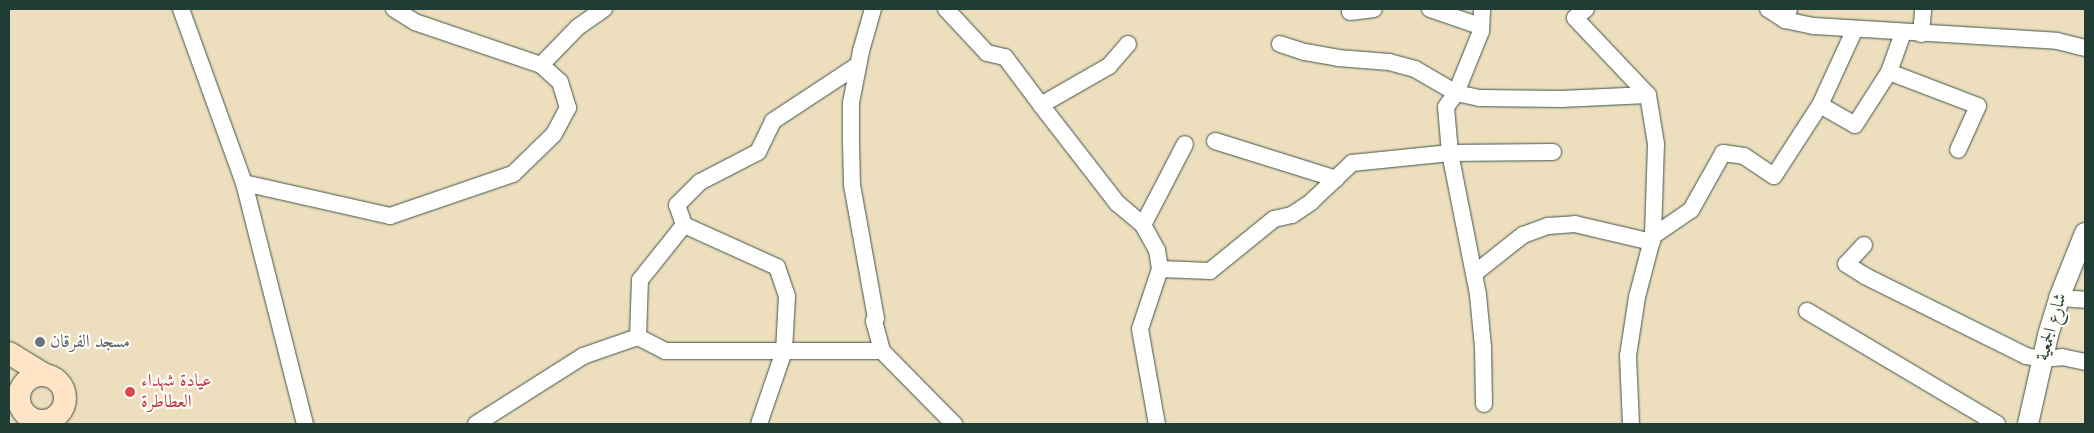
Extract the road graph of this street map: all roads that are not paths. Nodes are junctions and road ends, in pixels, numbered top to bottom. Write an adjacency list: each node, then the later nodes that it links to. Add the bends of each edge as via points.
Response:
1 (181, 9): 34 (street)
2 (394, 9): 21 (street, via 415,22)
3 (604, 9): 21 (street, via 578,27)
4 (873, 9): 22 (street)
5 (946, 9): 26 (street, via 987,53 1005,57)
6 (1374, 9): 12 (street)
7 (1430, 9): 14 (street)
8 (1482, 9): 14 (street)
9 (1586, 9): 25 (street, via 1575,18)
10 (1768, 9): 13 (street)
11 (1923, 9): 17 (street)
12 (1350, 12)
13 (1787, 14): 15 (street, via 1814,26)
14 (1480, 26): 24 (street, via 1482,30)
15 (1855, 30): 16 (street); 27 (street)
16 (1903, 33): 17 (street); 23 (street)
17 (1921, 34): 20 (street, via 2057,41)
18 (1128, 44): 26 (street, via 1109,66)
19 (1280, 44): 24 (street, via 1305,52 1389,62 1415,69)
20 (2085, 48)
21 (541, 65): 34 (street, via 560,82 568,108 554,134 513,174 390,216)
22 (858, 65): 35 (street, via 774,121 758,152 700,182 677,205); 47 (street, via 851,103 852,185 874,321)
23 (1889, 72): 27 (street, via 1855,125); 30 (street, via 1978,106)
24 (1456, 93): 25 (street, via 1479,98 1561,99); 32 (street, via 1446,107)
25 (1648, 95): 38 (street, via 1656,144)
26 (1041, 105): 36 (street, via 1117,204)
27 (1820, 105): 38 (street, via 1774,176 1744,156 1723,153 1691,210)
28 (1215, 141): 33 (street)
29 (1185, 144): 36 (street)
30 (1958, 150)
31 (1553, 152): 32 (street)
32 (1450, 153): 33 (street, via 1352,163); 41 (street)
33 (1336, 179): 40 (street, via 1292,215 1274,219 1210,271)
34 (244, 182): 55 (street)
35 (684, 226): 45 (street, via 640,280); 46 (street, via 777,267 787,296)
36 (1143, 226): 40 (street, via 1157,250)
37 (2085, 233): 42 (street, شارع الجمعية)
38 (1653, 239): 41 (street, via 1574,224 1548,226 1523,235); 60 (street, via 1638,297 1628,356)
39 (1864, 245): 49 (street, via 1846,264 2026,356)
40 (1160, 269): 59 (street, via 1140,329)
41 (1475, 273): 53 (street, via 1483,347)
42 (2059, 298): 43 (street); 49 (street, شارع الجمعية)
43 (2085, 300)
44 (1807, 311): 61 (street)
45 (638, 337): 46 (street, via 665,351); 56 (street, via 583,356)
46 (784, 351): 47 (street); 57 (street)
47 (882, 351): 58 (street)
48 (9, 353): 51 (main road)
49 (2041, 359): 50 (street, via 2062,357); 62 (street, شارع الجمعية)
50 (2085, 362)
51 (45, 375): 52 (main road, via 30,378); 54 (main road, via 59,382 65,397 61,412)
52 (12, 397): 54 (main road, via 33,420)
53 (1484, 404)
54 (44, 423)
55 (305, 424)
56 (476, 424)
57 (759, 424)
58 (954, 424)
59 (1157, 424)
60 (1631, 424)
61 (1997, 424)
62 (2028, 424)

